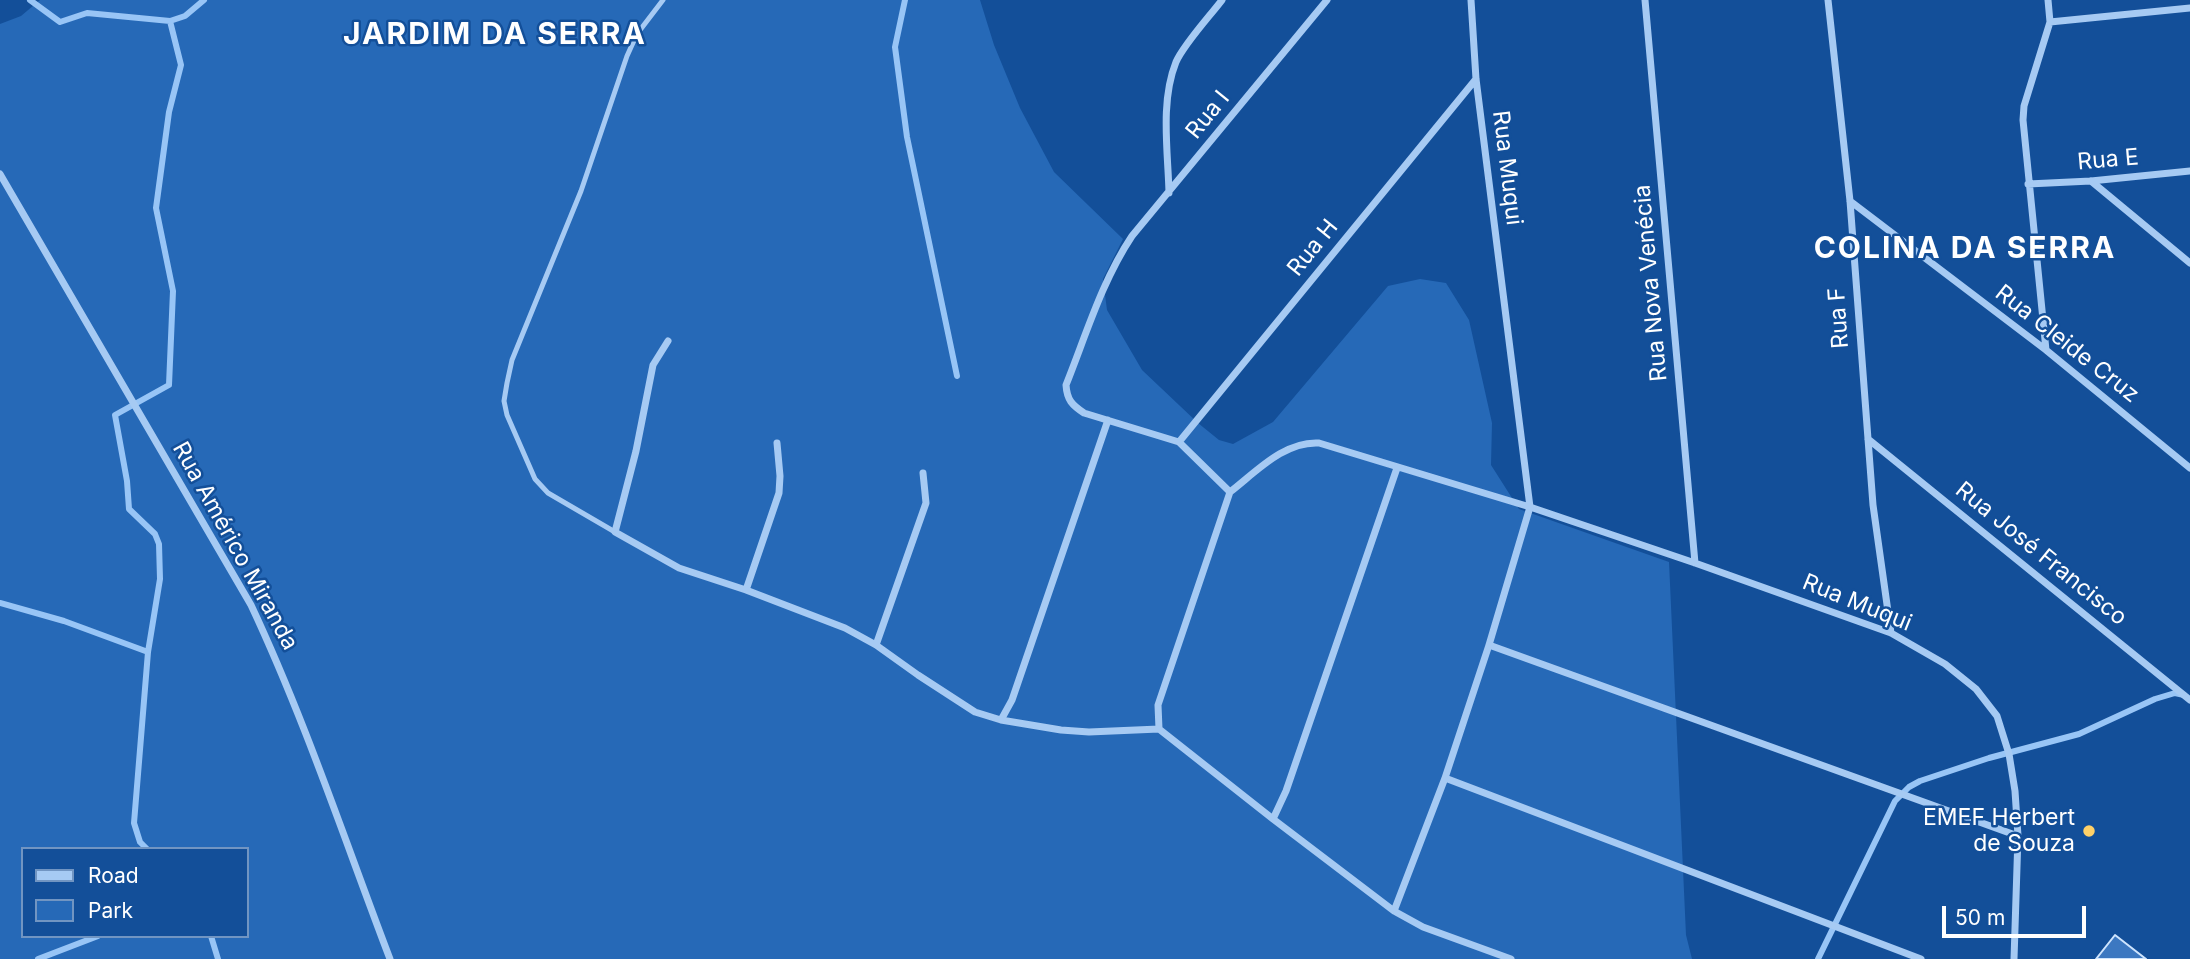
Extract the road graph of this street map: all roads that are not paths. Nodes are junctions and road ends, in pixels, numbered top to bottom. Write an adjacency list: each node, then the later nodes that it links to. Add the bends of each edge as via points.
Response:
1 (663, 0): 29 (lane, via 637,34 627,57 581,191 512,360 504,401 541,486)
2 (1222, 0): 15 (street, via 1177,59 1172,75 1167,108)
3 (1327, 0): 15 (street, Rua I)
4 (1471, 0): 10 (street, Rua Muqui)
5 (1646, 0): 30 (street, Rua Nova Venécia)
6 (1828, 0): 16 (street, Rua F)
7 (2048, 0): 9 (street)
8 (2190, 8): 9 (street)
9 (2050, 22): 14 (street, via 2024,106)
10 (1476, 79): 22 (street, Rua H); 28 (street, Rua Muqui)
11 (2190, 171): 13 (street, Rua E)
12 (0, 174): 42 (street, Rua Américo Miranda, via 251,605 295,706)
13 (2091, 181): 14 (street, Rua E); 17 (street)
14 (2028, 184): 19 (street)
15 (1169, 193): 20 (street, Rua I, via 1119,255 1066,385 1071,404)
16 (1850, 201): 19 (street, Rua Cleide Cruz); 21 (street, Rua F)
17 (2190, 263)
18 (668, 341): 29 (street, via 653,365)
19 (2046, 350): 25 (street, Rua Cleide Cruz)
20 (1108, 420): 22 (street); 36 (street, via 1012,700)
21 (1868, 439): 32 (street, Rua F); 35 (street, Rua José Francisco)
22 (1179, 442): 27 (street)
23 (777, 443): 31 (street, via 779,493)
24 (1397, 468): 27 (street, Rua Muqui, via 1320,443 1305,443 1276,456); 28 (street, Rua Muqui); 39 (street)
25 (2190, 468)
26 (923, 474): 33 (street, via 926,503)
27 (1230, 492): 37 (street, via 1158,705)
28 (1530, 508): 30 (street, Rua Muqui); 34 (street)
29 (615, 532): 31 (street, via 679,568)
30 (1695, 563): 32 (street, Rua Muqui)
31 (746, 590): 33 (street, via 845,628)
32 (1891, 634): 40 (street, Rua Muqui, via 1945,664 1976,689 1997,716 2009,754)
33 (876, 645): 36 (street, via 975,712)
34 (1489, 645): 38 (street); 40 (street)
35 (2190, 700)
36 (1001, 720): 37 (street, via 1089,732)
37 (1159, 729): 39 (street)
38 (1445, 778): 41 (street); 44 (street)
39 (1273, 818): 41 (street)
40 (2018, 835): 45 (street, Rua Muqui)
41 (1394, 911): 43 (street, via 1423,927)
42 (390, 959)
43 (1511, 959)
44 (1922, 959)
45 (2014, 959)

